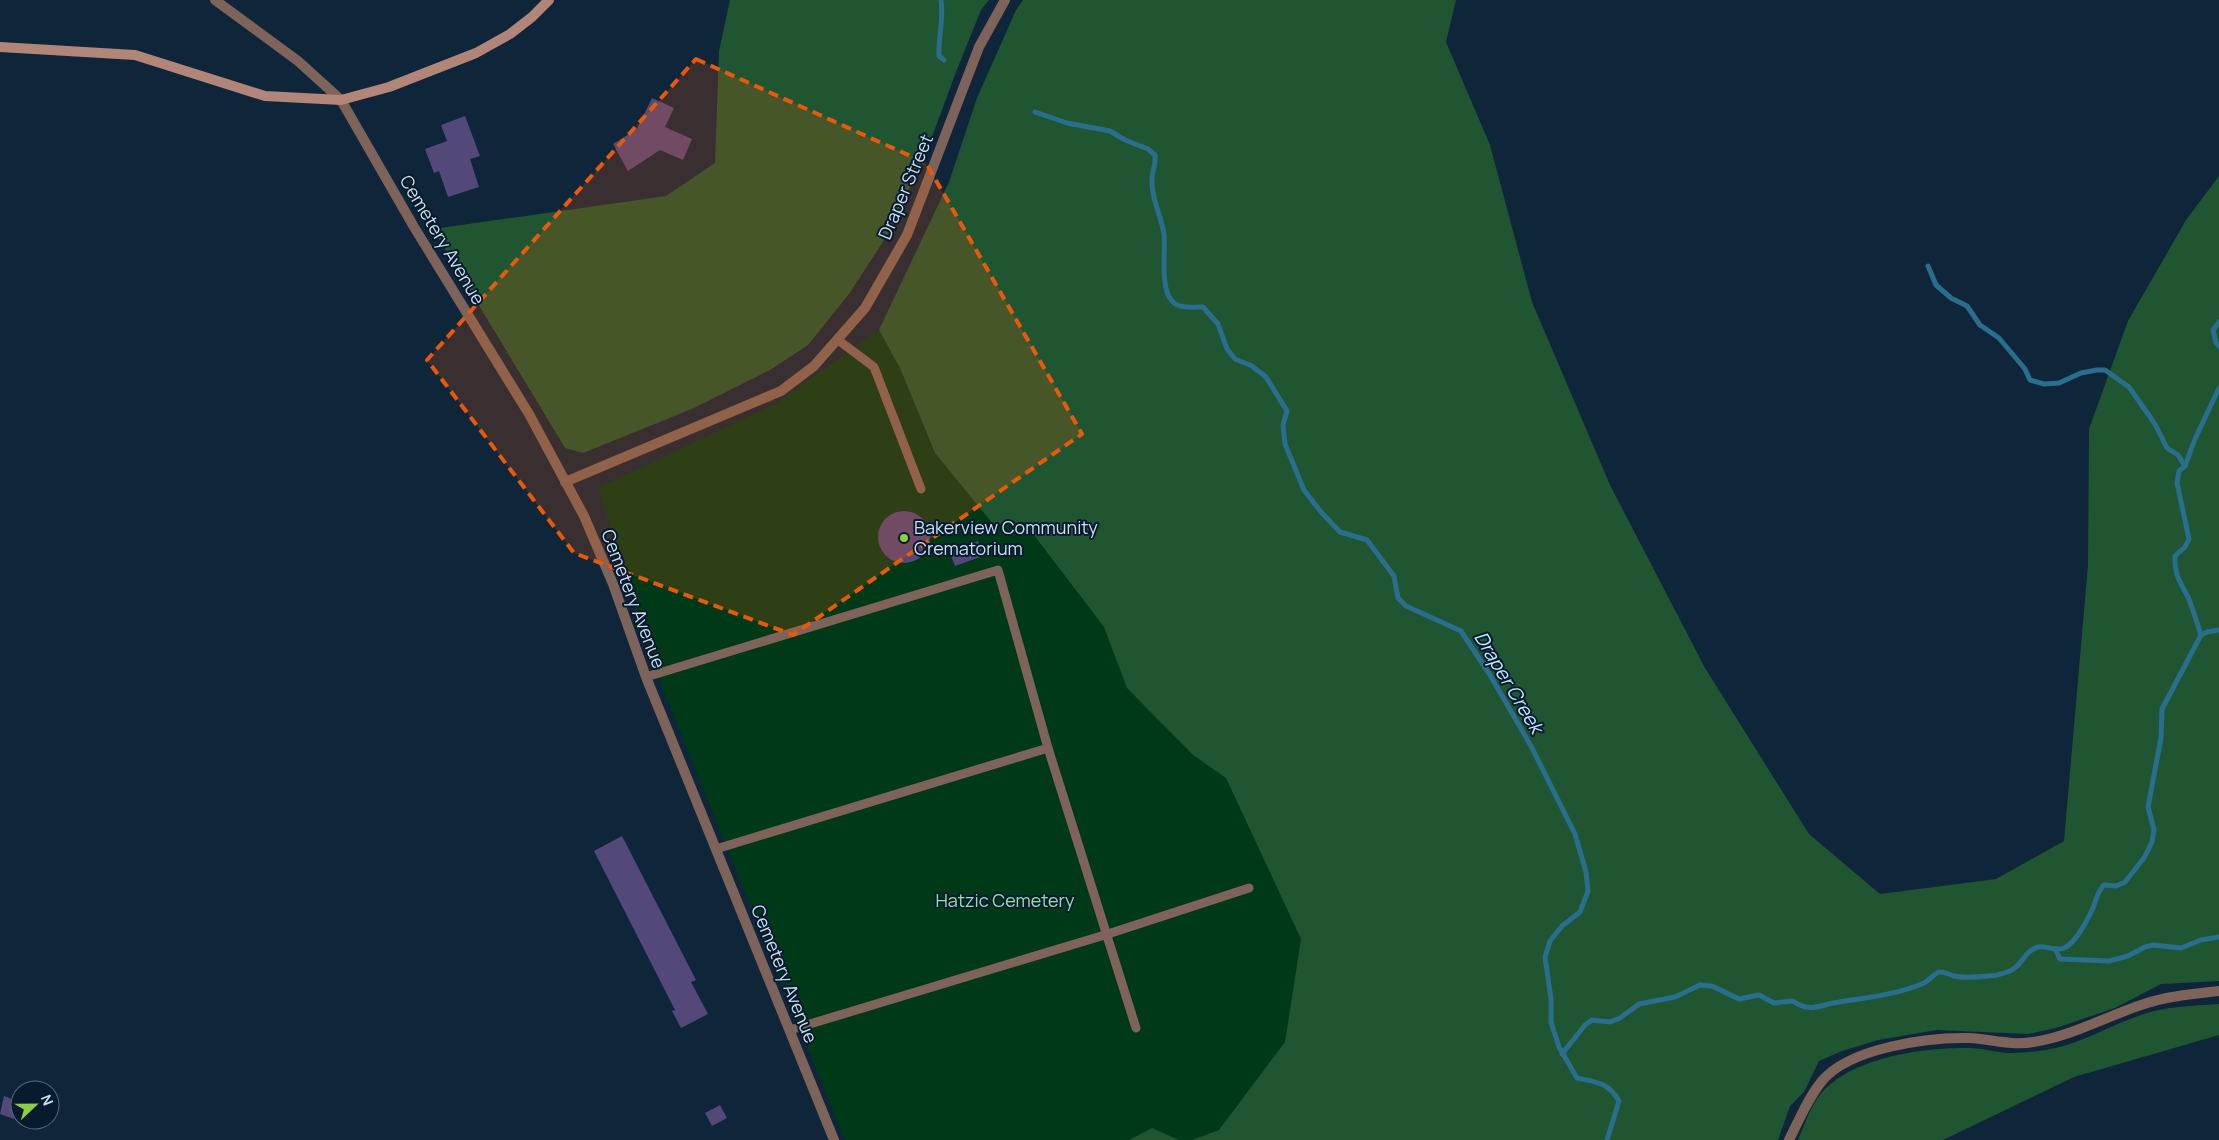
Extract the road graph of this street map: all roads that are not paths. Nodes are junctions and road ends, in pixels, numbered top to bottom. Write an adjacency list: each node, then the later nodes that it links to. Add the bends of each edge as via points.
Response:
1 (215, 0): 5 (street, Cemetery Avenue, via 298,61)
2 (549, 0): 5 (main road, via 510,34 476,53 389,87)
3 (1005, 0): 6 (street, Draper Street, via 979,47 907,235 864,308)
4 (0, 47): 5 (main road, via 135,55 265,96)
5 (341, 100): 7 (street, Cemetery Avenue, via 414,227 529,414)
6 (838, 340): 7 (street, Draper Street, via 814,366 781,391); 8 (lane, via 874,367)
7 (565, 482): 9 (street, Cemetery Avenue, via 584,516 613,584)
8 (921, 489)
9 (646, 677): 10 (lane, via 998,570); 11 (street, Cemetery Avenue)
10 (1048, 748): 11 (lane); 13 (lane)
11 (716, 849): 16 (street, Cemetery Avenue)
12 (1249, 888): 13 (lane)
13 (1108, 934): 15 (lane); 16 (lane)
14 (2219, 991): 18 (street, via 2164,998 2087,1027 2032,1043 1952,1039 1912,1043 1847,1061 1823,1079)
15 (1136, 1028)
16 (790, 1030): 17 (street, Cemetery Avenue)
17 (834, 1140)
18 (1788, 1140)

